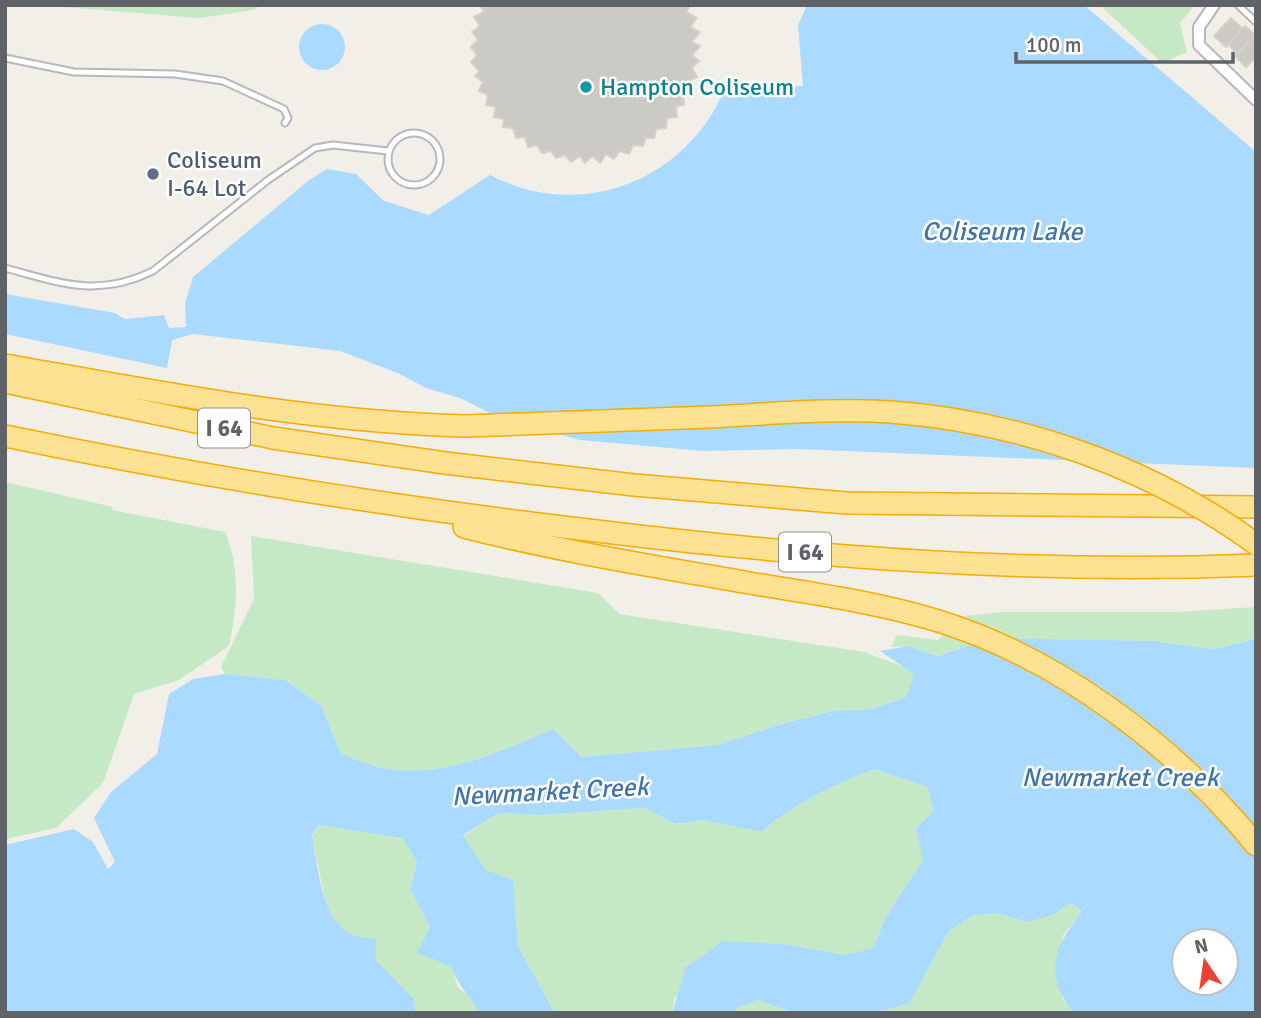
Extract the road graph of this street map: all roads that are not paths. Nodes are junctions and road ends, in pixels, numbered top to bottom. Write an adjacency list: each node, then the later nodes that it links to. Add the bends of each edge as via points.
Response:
1 (1214, 5): 5 (street, via 1199,27 1199,45)
2 (1238, 5): 3 (lane)
3 (1256, 22)
4 (5, 58): 6 (lane, via 74,72 175,74 223,81 284,109)
5 (1256, 100)
6 (285, 123)
7 (388, 151): 7 (lane, via 397,138 420,133 434,141 439,164 432,178 407,184 393,176); 8 (lane, via 334,145 315,148 153,271 131,282 87,288)
8 (5, 268)
9 (5, 365): 14 (highway, bridge, via 269,410 362,421 466,426 830,411 945,418 1041,439 1123,468)
10 (5, 382): 13 (highway, I 64, via 273,438 660,488 929,506)
11 (5, 436): 12 (highway, I 64)
12 (357, 500): 15 (highway, I 64, via 675,541 840,555 1113,568); 16 (highway, via 552,549 840,598 938,621 1004,649 1089,695 1166,752)
13 (1256, 508)
14 (1256, 544)
15 (1256, 565)
16 (1256, 845)

